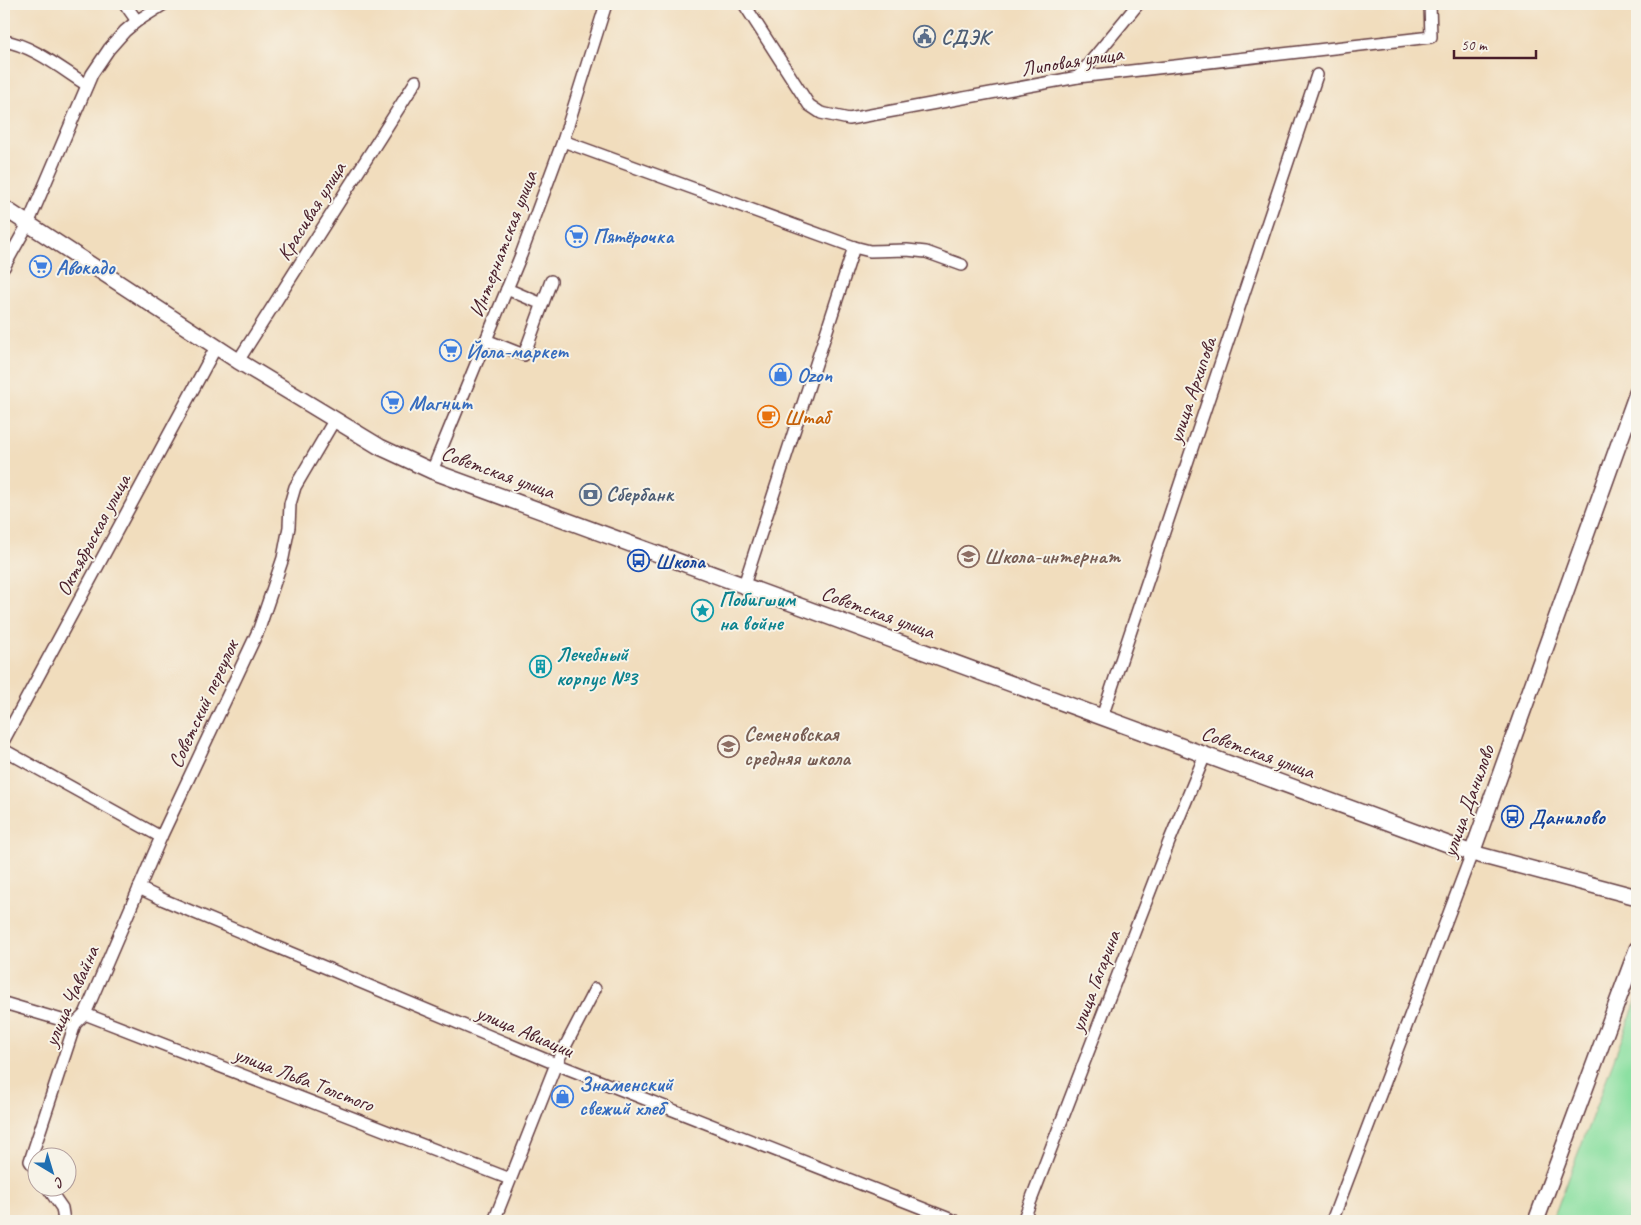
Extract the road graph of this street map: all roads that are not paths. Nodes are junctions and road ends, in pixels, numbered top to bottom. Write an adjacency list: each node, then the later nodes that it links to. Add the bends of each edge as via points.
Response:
1 (125, 4): 7 (street)
2 (164, 4): 7 (street)
3 (606, 4): 13 (street, Интернатская улица)
4 (744, 4): 10 (street, Липовая улица, via 809,105 821,113 849,119)
5 (1138, 4): 10 (street)
6 (1430, 4): 10 (street, Липовая улица, via 1431,37)
7 (137, 21): 12 (street, via 109,49)
8 (4, 41): 12 (street, via 15,43 50,61)
9 (1317, 75): 29 (street, улица Архипова)
10 (1078, 78)
11 (416, 80): 24 (street, Красивая улица)
12 (87, 85): 15 (street)
13 (563, 141): 16 (street); 20 (street, Интернатская улица)
14 (4, 208): 15 (main road, Советская улица)
15 (28, 224): 18 (street); 23 (main road, Советская улица)
16 (854, 247): 17 (street, via 870,251 926,252); 28 (street)
17 (962, 266)
18 (4, 267)
19 (551, 281): 21 (street)
20 (507, 289): 21 (street); 22 (street, Интернатская улица)
21 (542, 304): 22 (street, via 524,355)
22 (486, 340): 27 (street, Интернатская улица)
23 (216, 347): 24 (main road, Советская улица); 30 (street, Октябрьская улица)
24 (238, 361): 26 (main road, Советская улица)
25 (1637, 393): 34 (main road, улица Данилово)
26 (335, 419): 27 (main road, Советская улица, via 380,447); 33 (street, Советский переулок, via 295,486 283,558 259,629)
27 (432, 471): 28 (main road, Советская улица)
28 (744, 586): 29 (main road, Советская улица)
29 (1102, 717): 32 (main road, Советская улица)
30 (4, 740)
31 (4, 750): 33 (street)
32 (1205, 755): 34 (main road, Советская улица); 49 (street, улица Гагарина)
33 (160, 837): 35 (street, улица Чавайна)
34 (1472, 853): 36 (main road, Советская улица); 50 (street, улица Данилово)
35 (139, 888): 40 (street, улица Чавайна); 42 (street, улица Авиации)
36 (1637, 897)
37 (1637, 949): 51 (main road)
38 (595, 989): 42 (street)
39 (4, 1003): 41 (street)
40 (85, 1014): 41 (street, улица Чавайна); 44 (street, улица Льва Толстого)
41 (74, 1024): 43 (street, улица Чавайна)
42 (556, 1064): 44 (street); 48 (street, улица Авиации)
43 (34, 1148)
44 (510, 1179): 47 (street)
45 (55, 1198): 46 (street, via 62,1208)
46 (64, 1221)
47 (494, 1221)
48 (955, 1221)
49 (1023, 1221)
50 (1332, 1221)
51 (1536, 1221)

